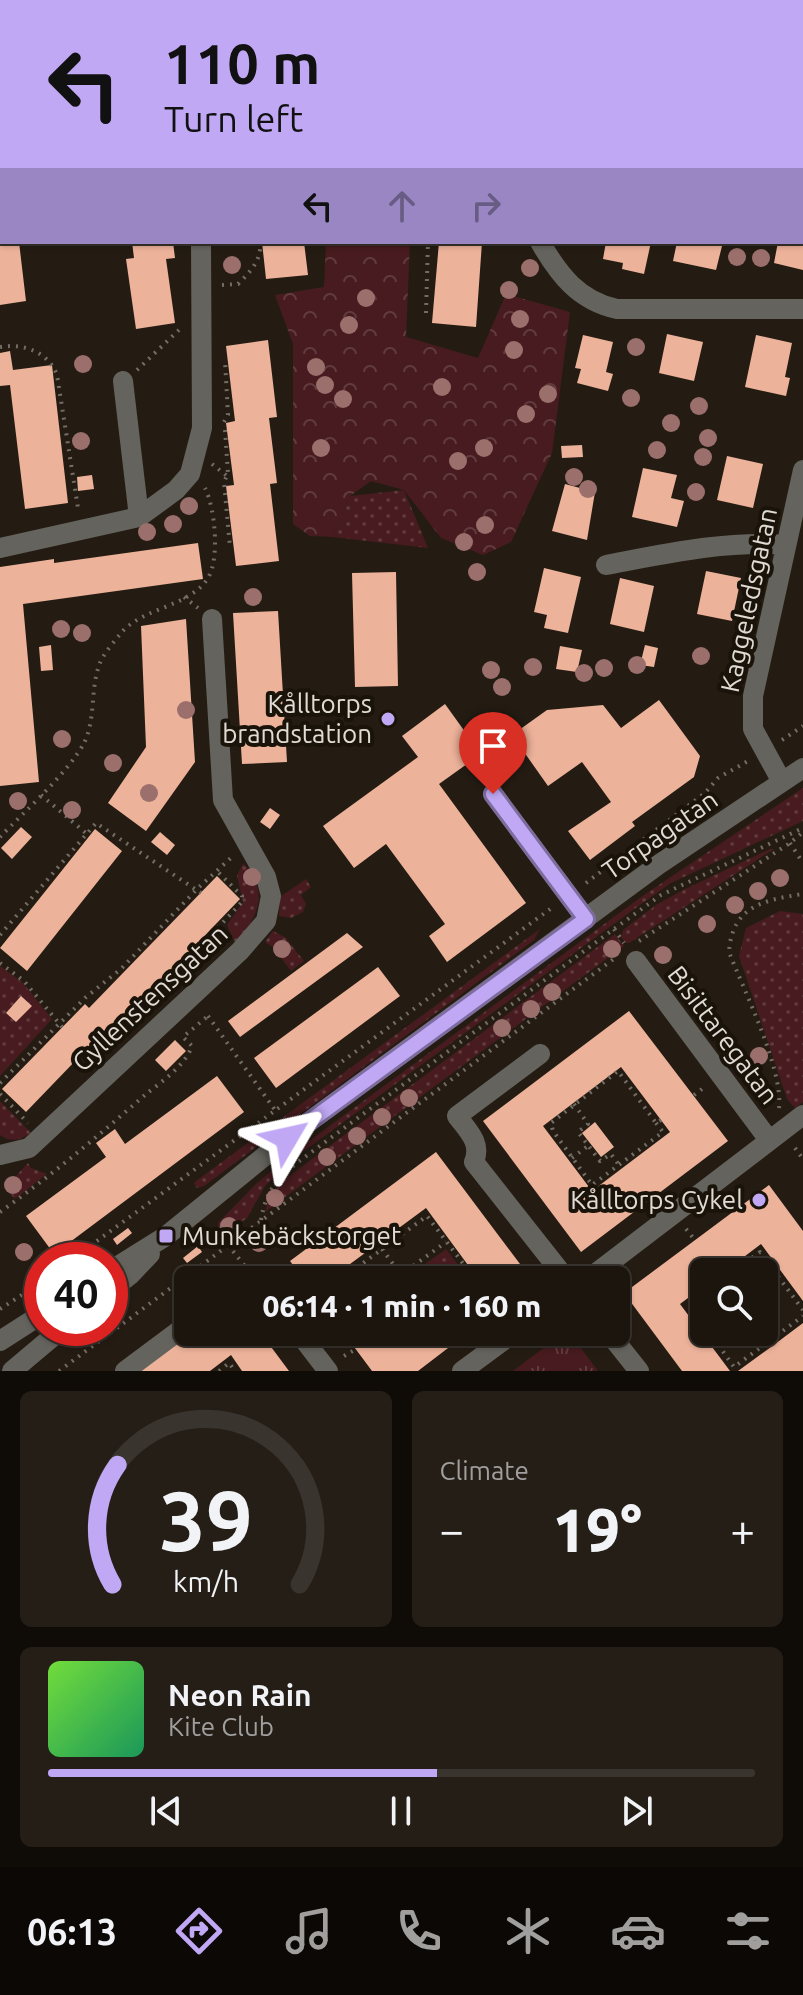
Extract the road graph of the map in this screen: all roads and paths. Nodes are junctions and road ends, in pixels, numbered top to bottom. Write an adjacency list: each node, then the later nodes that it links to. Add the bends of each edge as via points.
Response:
1 (201, 244): 12 (street, via 202,428)
2 (260, 244): 5 (path, via 249,273 238,284)
3 (428, 244): 7 (path)
4 (541, 244): 6 (street, via 554,266 596,304 617,309)
5 (221, 285)
6 (803, 309)
7 (426, 313)
8 (187, 323): 10 (path)
9 (0, 347): 13 (path, via 41,353 54,367)
10 (123, 381): 14 (street)
11 (803, 470): 15 (street, Kaggeledsgatan)
12 (190, 474): 14 (street); 24 (path, via 210,498 214,561 209,577 191,594 123,630 101,660 84,743)
13 (79, 515)
14 (139, 517): 16 (street)
15 (786, 545): 17 (street, via 762,543); 20 (street, Kaggeledsgatan, via 753,696 753,729)
16 (0, 548)
17 (606, 565)
18 (212, 619): 29 (street, Gyllenstensgatan, via 223,800)
19 (803, 726): 20 (path)
20 (764, 752): 22 (street, Kaggeledsgatan); 34 (path, via 718,778 693,803)
21 (803, 768): 22 (street, Torpagatan)
22 (782, 782): 35 (street, Torpagatan)
23 (493, 794): 34 (street)
24 (41, 795): 26 (path); 27 (path)
25 (803, 830): 28 (path); 59 (path, via 661,895 298,1162 276,1180)
26 (87, 834): 32 (path, via 96,823); 36 (path)
27 (0, 837)
28 (790, 843): 30 (path); 37 (path)
29 (247, 844): 31 (path); 41 (street, Gyllenstensgatan, via 271,896 266,921)
30 (803, 863)
31 (217, 871): 32 (path); 44 (path, via 242,896 241,903)
32 (199, 891): 39 (path, via 133,960)
33 (803, 894): 52 (path, via 759,903 745,913 730,937 729,952 780,1089)
34 (569, 895): 35 (street); 49 (path)
35 (586, 919): 60 (street, Torpagatan, via 287,1138)
36 (0, 935)
37 (626, 955): 52 (street, Bisittaregatan); 59 (path)
38 (0, 963): 43 (path, via 24,981)
39 (97, 989): 40 (path); 43 (path)
40 (103, 994)
41 (191, 996): 42 (path); 54 (street, Gyllenstensgatan, via 29,1148)
42 (208, 1016): 49 (path); 58 (path, via 183,1037 191,1051 170,1073)
43 (61, 1025): 46 (path)
44 (127, 1026)
45 (540, 1054): 71 (street, via 457,1116 475,1141 474,1162)
46 (0, 1083)
47 (0, 1094): 51 (path)
48 (574, 1104): 53 (path, via 588,1124 578,1132); 55 (path, via 551,1123); 57 (path, via 618,1071 659,1122 663,1132)
49 (275, 1110): 61 (path)
50 (803, 1115): 52 (street)
51 (31, 1126)
52 (776, 1135): 56 (path); 72 (street)
53 (588, 1146): 55 (path); 57 (path, via 600,1161 611,1154)
54 (0, 1155)
55 (572, 1158): 57 (path, via 592,1185)
56 (803, 1159)
57 (619, 1165)
58 (0, 1212)
59 (261, 1220): 63 (path)
60 (166, 1236): 65 (street, Torpagatan); 74 (street, Torpagatan)
61 (95, 1242)
62 (446, 1242): 64 (path, via 427,1216); 69 (path); 70 (path)
63 (228, 1245): 66 (path); 89 (path)
64 (382, 1249): 67 (path); 68 (path)
65 (128, 1260)
66 (245, 1266)
67 (359, 1266)
68 (395, 1266)
69 (417, 1266)
70 (467, 1266)
71 (556, 1266)
72 (605, 1266)
73 (778, 1276): 77 (path)
74 (128, 1277)
75 (24, 1294): 76 (path)
76 (0, 1309)
77 (803, 1313): 80 (path)
78 (24, 1324): 81 (street)
79 (174, 1334): 90 (street)
80 (778, 1335)
81 (2, 1337): 88 (street)
82 (42, 1346): 88 (street)
83 (309, 1346): 93 (street)
84 (496, 1346): 94 (street)
85 (619, 1346): 95 (street)
86 (719, 1346): 87 (path, via 734,1367)
87 (766, 1346)
88 (19, 1365)
89 (59, 1371)
90 (125, 1371)
91 (219, 1371): 92 (path, via 229,1363)
92 (235, 1371)
93 (328, 1371)
94 (462, 1371)
95 (639, 1371)

